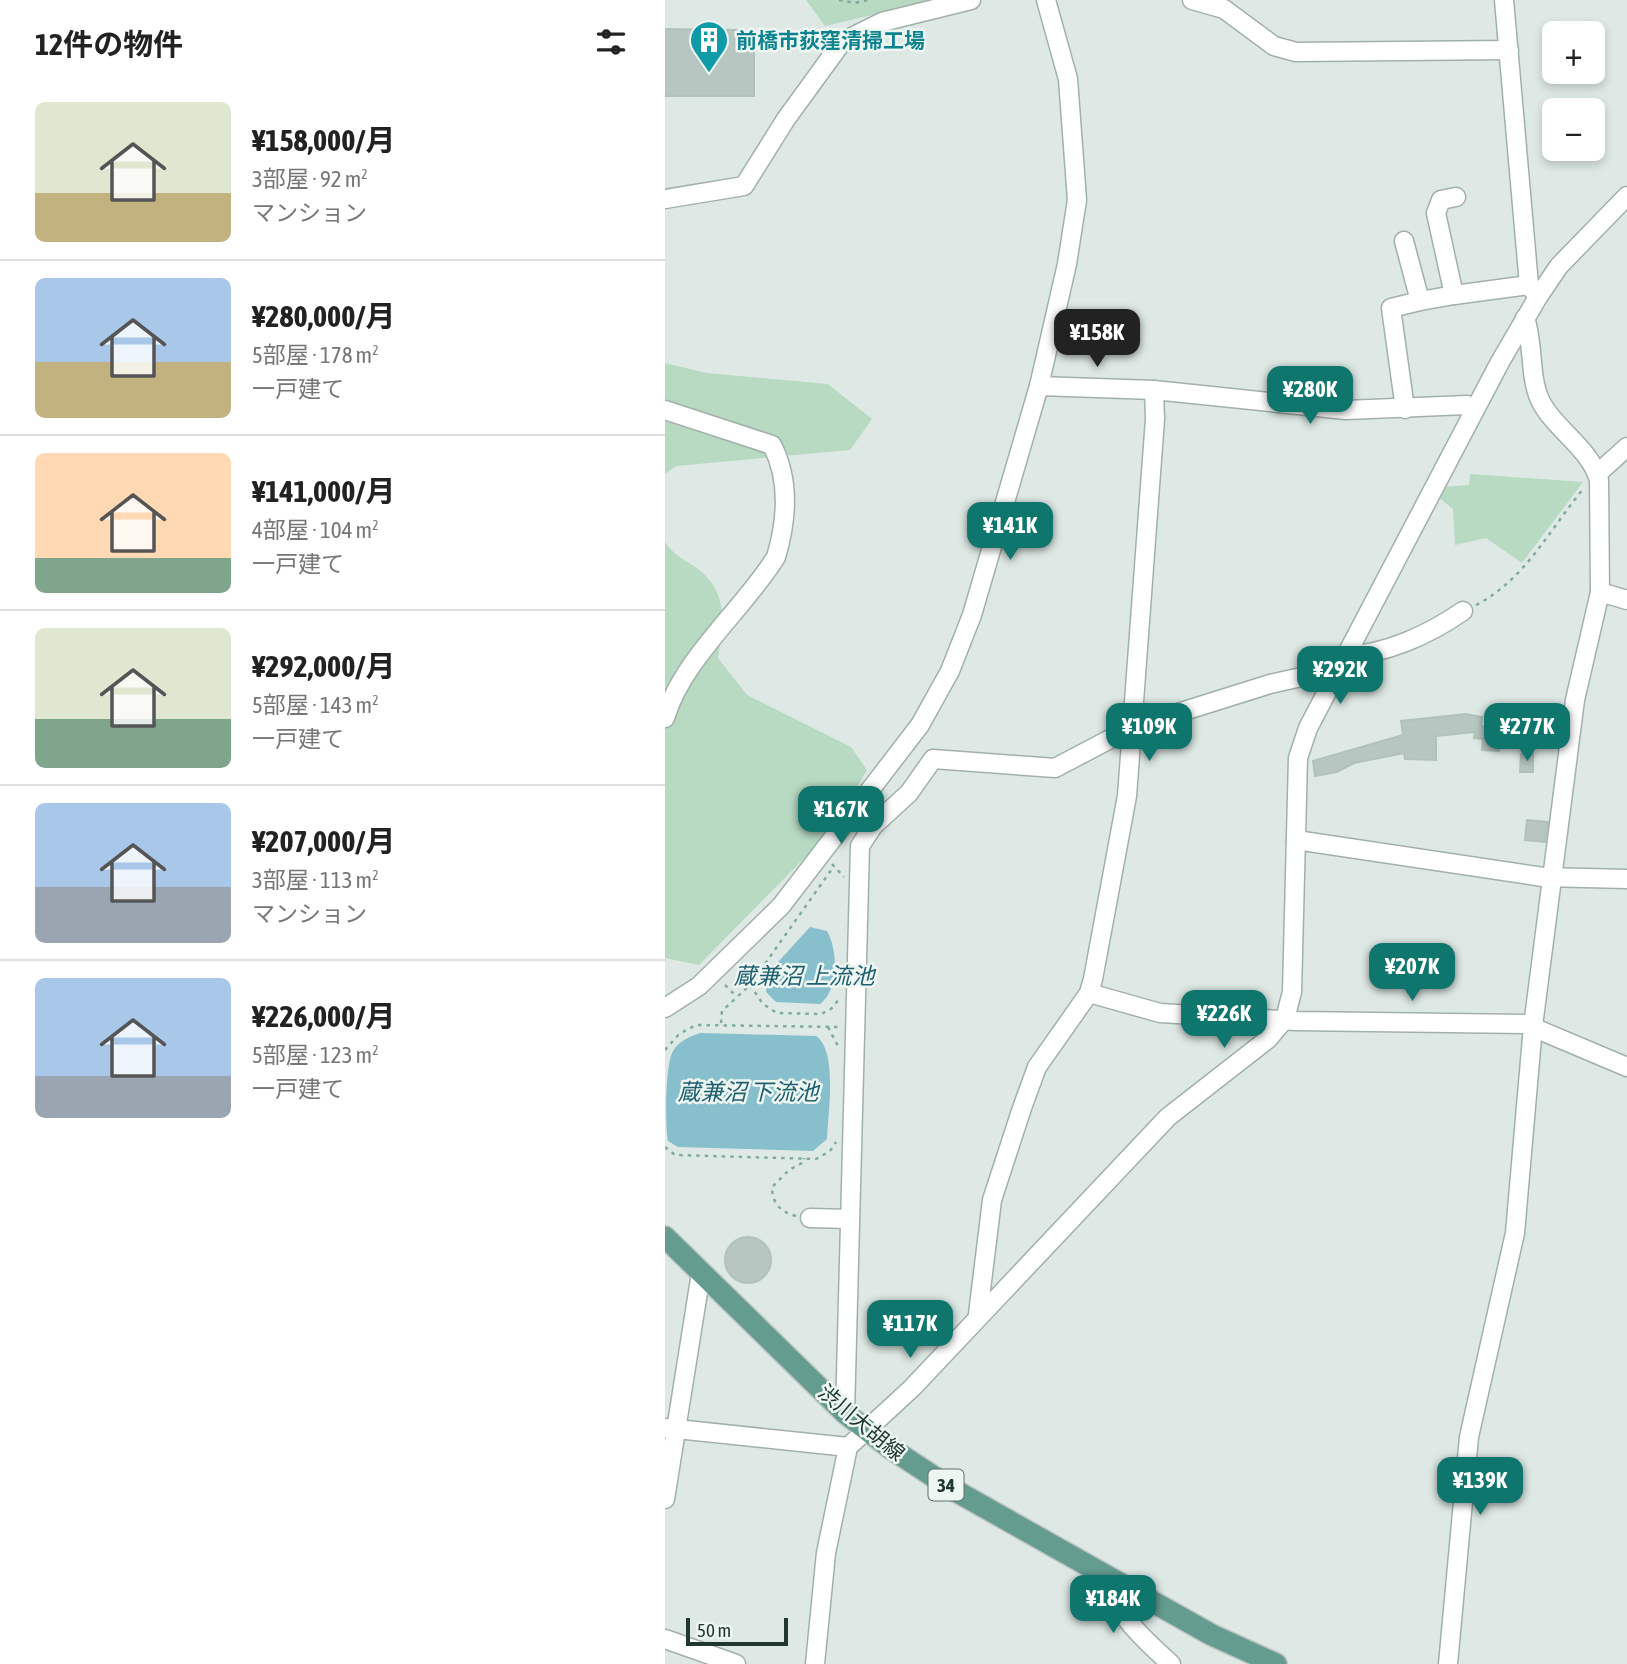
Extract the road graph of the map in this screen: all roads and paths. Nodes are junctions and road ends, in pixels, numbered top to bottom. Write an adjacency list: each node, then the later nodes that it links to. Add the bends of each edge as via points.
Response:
1 (839, 0): 2 (path)
2 (868, 0)
3 (971, 0): 11 (street, via 882,22 842,42 744,186)
4 (1047, 0): 17 (street, via 1068,79 1077,200)
5 (1192, 0): 7 (street)
6 (1504, 0): 8 (street)
7 (1227, 5): 8 (street, via 1273,46 1296,52)
8 (1509, 50): 13 (street)
9 (1627, 196): 13 (street)
10 (1456, 197): 14 (street, via 1441,200 1436,213)
11 (665, 200)
12 (1405, 241): 15 (street)
13 (1533, 291): 14 (street); 16 (street)
14 (1454, 295): 15 (street)
15 (1420, 301): 19 (street, via 1391,308)
16 (1525, 318): 20 (street); 23 (street, via 1538,395)
17 (1039, 386): 18 (street); 31 (street, via 990,562 950,671 920,725)
18 (1154, 390): 19 (street, via 1346,410); 30 (street)
19 (1405, 409): 20 (street, via 1467,405)
20 (1475, 409): 27 (street)
21 (665, 410): 29 (street, via 772,444 781,462 785,503 776,557 690,668)
22 (1627, 446): 23 (street)
23 (1597, 474): 24 (street); 26 (path, via 1521,571 1500,592)
24 (1600, 592): 25 (street); 36 (street, via 1575,700)
25 (1627, 600)
26 (1463, 611): 27 (street, via 1426,635 1358,656)
27 (1343, 656): 28 (street)
28 (1333, 676): 30 (street, via 1315,674 1270,684); 33 (street, via 1300,746)
29 (665, 718)
30 (1133, 727): 32 (street, via 1055,768 933,759 909,793); 42 (street, via 1127,796)
31 (854, 812): 32 (street); 44 (street, via 782,906 699,986)
32 (873, 826): 55 (street, via 860,846)
33 (1296, 840): 36 (street); 45 (street, via 1292,992)
34 (829, 862): 35 (path)
35 (834, 866): 38 (path, via 843,874); 40 (path)
36 (1553, 878): 37 (street); 47 (street)
37 (1627, 879)
38 (844, 889)
39 (725, 985): 43 (path)
40 (750, 985): 41 (path, via 763,1004 786,1014 826,1013); 43 (path)
41 (842, 990)
42 (1089, 993): 45 (street, via 1160,1013); 58 (street, via 1037,1067 1022,1108 992,1200)
43 (737, 997): 46 (path, via 722,1011)
44 (665, 1008)
45 (1285, 1020): 47 (street); 58 (street, via 1258,1049 1185,1102)
46 (721, 1024): 48 (path, via 687,1028); 49 (path, via 828,1027)
47 (1533, 1026): 50 (street); 71 (street, via 1515,1233 1468,1446)
48 (665, 1049)
49 (840, 1051)
50 (1627, 1067)
51 (837, 1138): 53 (path, via 824,1156)
52 (665, 1147): 53 (path, via 675,1155)
53 (804, 1158): 54 (path, via 775,1183 772,1195 782,1211)
54 (810, 1218): 55 (street)
55 (850, 1219): 59 (street)
56 (665, 1237): 57 (main road, 渋川大胡線 / 34)
57 (701, 1273): 59 (main road, 渋川大胡線 / 34); 60 (street)
58 (978, 1314): 61 (street)
59 (845, 1413): 61 (main road, 渋川大胡線 / 34)
60 (670, 1429): 62 (street); 63 (street)
61 (868, 1430): 62 (street); 64 (main road, 渋川大胡線 / 34, via 954,1490)
62 (848, 1447): 68 (street, via 827,1553)
63 (665, 1499)
64 (1103, 1574): 69 (street, via 1109,1594 1133,1630); 70 (main road, 渋川大胡線 / 34, via 1212,1635)
65 (665, 1639): 66 (street)
66 (702, 1658): 67 (street)
67 (736, 1664)
68 (815, 1664)
69 (1171, 1664)
70 (1276, 1664)
71 (1448, 1664)

